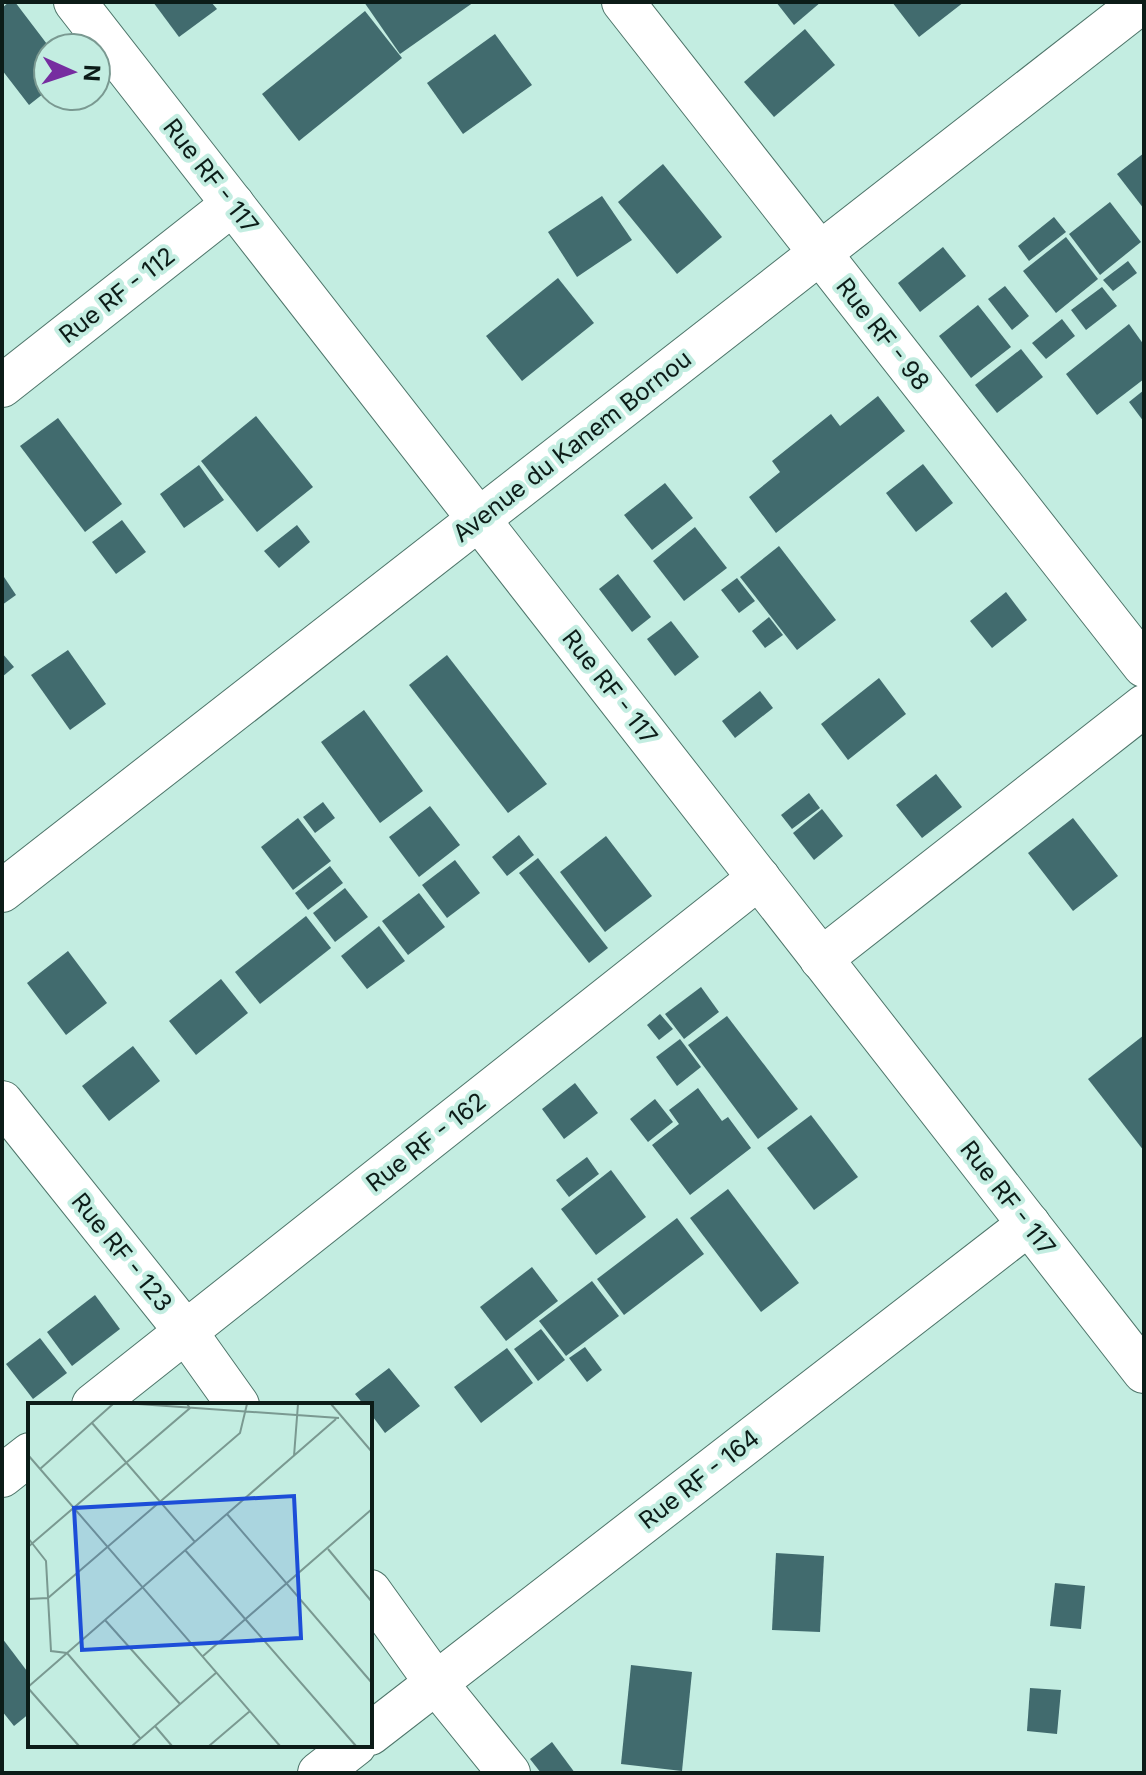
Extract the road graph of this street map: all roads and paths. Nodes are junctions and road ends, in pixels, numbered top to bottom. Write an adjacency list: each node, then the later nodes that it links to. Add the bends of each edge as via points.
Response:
1 (75, 2): 4 (street, Rue RF - 117)
2 (623, 2): 5 (street, Rue RF - 98)
3 (1142, 2): 5 (street, Avenue du Kanem Bornou)
4 (233, 204): 6 (street, Rue RF - 112); 7 (street, Rue RF - 117)
5 (819, 253): 7 (street, Avenue du Kanem Bornou); 8 (street, Rue RF - 98)
6 (2, 386)
7 (479, 519): 10 (street, Rue RF - 117); 11 (street, Avenue du Kanem Bornou)
8 (1144, 666)
9 (1144, 706): 12 (street)
10 (759, 878): 12 (street, Rue RF - 117); 15 (street, Rue RF - 162)
11 (2, 891)
12 (821, 959): 14 (street, Rue RF - 117)
13 (2, 1102): 15 (street, Rue RF - 123)
14 (1029, 1224): 16 (street, Rue RF - 117); 22 (street, Rue RF - 164)
15 (186, 1332): 17 (street, Rue RF - 162); 18 (street, Rue RF - 123)
16 (1144, 1372)
17 (96, 1403)
18 (237, 1403)
19 (28, 1456): 20 (street)
20 (2, 1476)
21 (372, 1594): 22 (street)
22 (436, 1683): 23 (street, Rue RF - 164); 26 (street)
23 (372, 1732)
24 (352, 1747): 25 (street)
25 (319, 1773)
26 (509, 1773)

